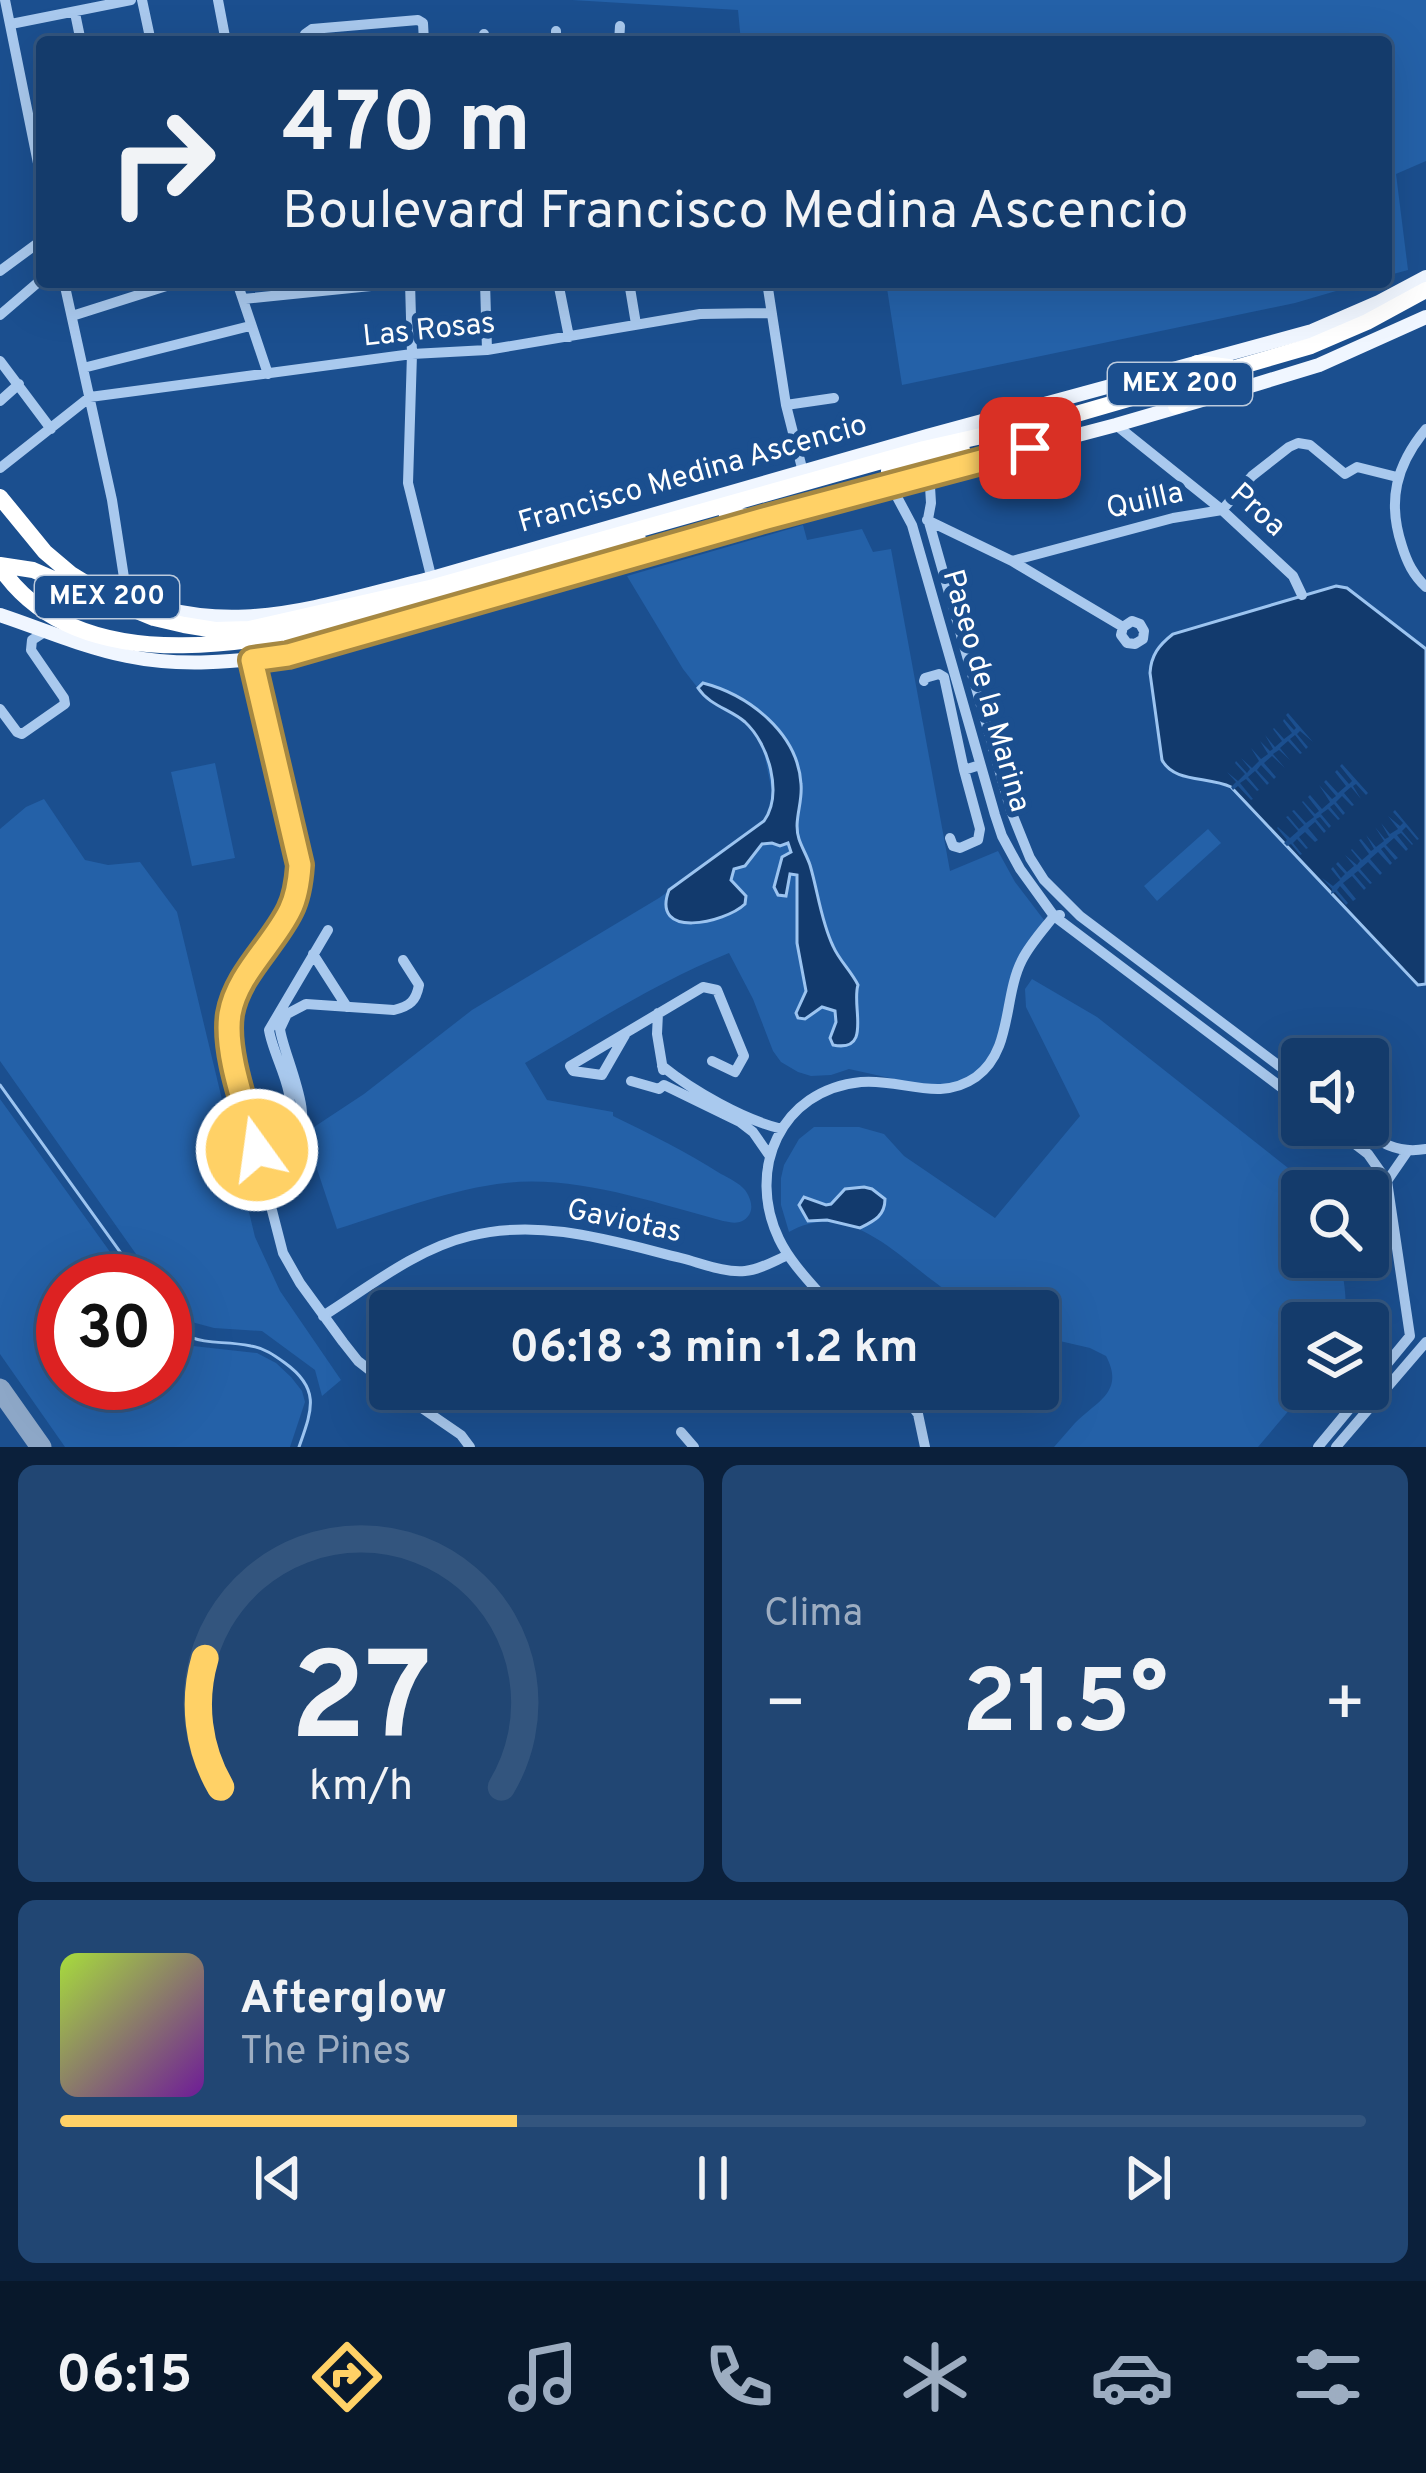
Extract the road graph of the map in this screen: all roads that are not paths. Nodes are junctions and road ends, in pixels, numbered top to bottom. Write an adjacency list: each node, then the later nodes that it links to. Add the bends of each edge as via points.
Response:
1 (5, 0): 6 (street)
2 (131, 0): 5 (street)
3 (142, 0): 10 (street)
4 (218, 0): 11 (street)
5 (75, 13): 6 (street); 9 (street)
6 (11, 24): 16 (street)
7 (365, 24): 12 (street); 13 (street); 14 (street, via 418,20)
8 (620, 26): 15 (street)
9 (80, 36)
10 (151, 36)
11 (225, 36)
12 (304, 36)
13 (365, 36)
14 (424, 36)
15 (619, 36)
16 (36, 129)
17 (36, 244): 18 (street)
18 (0, 271)
19 (1426, 277): 43 (main road, Francisco Medina Ascencio, via 1312,331)
20 (36, 284): 34 (street)
21 (65, 288): 35 (street)
22 (159, 288): 35 (street)
23 (239, 288): 31 (street)
24 (303, 288): 31 (street)
25 (410, 288): 41 (street)
26 (484, 288): 40 (street)
27 (559, 288): 39 (street)
28 (630, 288): 37 (street)
29 (768, 288): 33 (street)
30 (1426, 290): 45 (highway, Francisco Medina Ascencio / MEX 200, via 1311,346)
31 (243, 299): 38 (street)
32 (1426, 303): 48 (highway, Francisco Medina Ascencio / MEX 200, via 1323,351)
33 (772, 313): 37 (street, Las Rosas); 52 (street)
34 (0, 315)
35 (72, 316): 44 (street)
36 (1426, 317): 53 (main road, via 1319,365)
37 (636, 324): 39 (street, Las Rosas)
38 (250, 326): 44 (street); 46 (street)
39 (569, 337): 40 (street, Las Rosas)
40 (487, 350): 41 (street, Las Rosas)
41 (412, 354): 46 (street, Las Rosas); 78 (street, via 408,483)
42 (0, 361): 47 (street)
43 (1197, 363): 45 (highway); 54 (main road, Francisco Medina Ascencio)
44 (83, 368): 49 (street)
45 (1235, 368): 55 (highway, Francisco Medina Ascencio / MEX 200)
46 (268, 374): 49 (street, Las Rosas)
47 (19, 384): 51 (street); 57 (street)
48 (1201, 388): 53 (highway); 59 (highway, Francisco Medina Ascencio / MEX 200)
49 (90, 397): 57 (street); 80 (street)
50 (834, 398): 52 (street)
51 (0, 400)
52 (786, 405): 64 (street)
53 (1176, 406): 56 (main road)
54 (1032, 410): 55 (highway); 61 (main road, Francisco Medina Ascencio)
55 (1066, 417): 61 (highway, Francisco Medina Ascencio / MEX 200)
56 (1116, 425): 60 (main road); 68 (street, Proa)
57 (51, 429): 63 (street)
58 (1426, 429): 65 (street)
59 (995, 444): 60 (highway); 61 (highway, Francisco Medina Ascencio / MEX 200)
60 (1030, 448): 61 (main road)
61 (925, 455): 62 (highway, Francisco Medina Ascencio / MEX 200); 72 (street, Paseo de la Marina)
62 (886, 466): 64 (main road, Francisco Medina Ascencio); 70 (highway, Francisco Medina Ascencio / MEX 200); 71 (main road); 74 (street, Paseo de la Marina); 78 (highway, Francisco Medina Ascencio / MEX 200)
63 (0, 468)
64 (803, 472): 78 (main road, Francisco Medina Ascencio)
65 (1397, 477): 68 (street, Quilla, via 1358,467 1345,474 1298,442); 77 (street, via 1394,521)
66 (0, 487): 80 (main road, Francisco Medina Ascencio, via 56,552)
67 (0, 497): 80 (highway, Francisco Medina Ascencio / MEX 200, via 71,574)
68 (1222, 510): 75 (street, Quilla); 79 (street, Proa, via 1293,576)
69 (0, 512): 73 (highway)
70 (727, 516): 71 (highway); 78 (highway, Francisco Medina Ascencio / MEX 200)
71 (767, 518): 84 (main road, via 288,655)
72 (928, 519): 74 (street); 75 (street); 87 (street, Paseo de la Marina)
73 (0, 524)
74 (912, 525): 88 (street, Paseo de la Marina)
75 (1012, 561): 82 (street)
76 (0, 566): 80 (highway); 84 (highway, MEX 200, via 30,601 82,630 177,645)
77 (1426, 587)
78 (434, 588): 84 (highway, Francisco Medina Ascencio / MEX 200, via 284,636)
79 (1301, 595)
80 (123, 601): 84 (highway, Francisco Medina Ascencio / MEX 200, via 154,618)
81 (0, 615): 83 (main road)
82 (1123, 627)
83 (46, 631): 84 (main road, via 166,662); 86 (street, via 31,650 65,704 22,734)
84 (247, 638): 113 (street, via 300,865 291,909 231,1008)
85 (924, 681): 89 (street, via 944,677)
86 (0, 709)
87 (994, 753): 88 (street); 90 (street, Paseo de la Marina)
88 (981, 766): 89 (street); 90 (street); 93 (street, Paseo de la Marina, via 1002,836)
89 (964, 770): 91 (street, via 978,840 959,848)
90 (999, 770): 92 (street, Paseo de la Marina, via 1030,858)
91 (950, 838)
92 (1066, 903): 93 (street, via 1057,902); 100 (street, Paseo de la Marina)
93 (1054, 916): 102 (street, Paseo de la Marina); 112 (street, via 1022,960 999,1048 976,1077 945,1090 843,1086 803,1105)
94 (328, 930): 95 (street)
95 (313, 954): 97 (street); 98 (street)
96 (403, 960): 97 (street, via 419,985 408,1006)
97 (346, 1007): 98 (street)
98 (284, 1011): 110 (street, via 269,1030)
99 (658, 1013): 101 (street); 104 (street); 105 (street, via 703,987 717,990 744,1057 735,1072)
100 (1216, 1018): 102 (street); 106 (street, Paseo de la Marina)
101 (640, 1025): 103 (street); 104 (street)
102 (1207, 1031): 109 (street, Paseo de la Marina)
103 (626, 1033): 103 (street, via 602,1075 571,1069 570,1063)
104 (657, 1034): 108 (street)
105 (712, 1061)
106 (1281, 1067)
107 (631, 1081): 108 (street, via 659,1090)
108 (672, 1085): 111 (street)
109 (1281, 1087)
110 (297, 1107): 113 (street, via 286,1120); 117 (street, via 304,1115 294,1138)
111 (756, 1127): 112 (street); 119 (street)
112 (782, 1129): 119 (street)
113 (252, 1130): 117 (street)
114 (1358, 1146): 120 (street)
115 (1390, 1146): 118 (street); 120 (street)
116 (1426, 1149): 118 (street)
117 (257, 1150): 126 (street, via 283,1253)
118 (1407, 1152): 122 (street)
119 (769, 1155): 124 (street, via 765,1191)
120 (1377, 1166): 121 (street)
121 (1380, 1170)
122 (1389, 1178)
123 (1389, 1194): 127 (street)
124 (788, 1255): 125 (street); 126 (street, Gaviotas, via 730,1270 558,1230 470,1235 424,1253)
125 (817, 1290)
126 (323, 1316): 130 (street)
127 (1410, 1336): 128 (street); 129 (street)
128 (1422, 1347): 139 (street)
129 (1389, 1361)
130 (369, 1370)
131 (424, 1410): 135 (street)
132 (915, 1410): 137 (street)
133 (1349, 1410): 138 (street)
134 (682, 1432): 136 (street)
135 (470, 1447)
136 (694, 1447)
137 (925, 1447)
138 (1318, 1447)
139 (1336, 1447)

